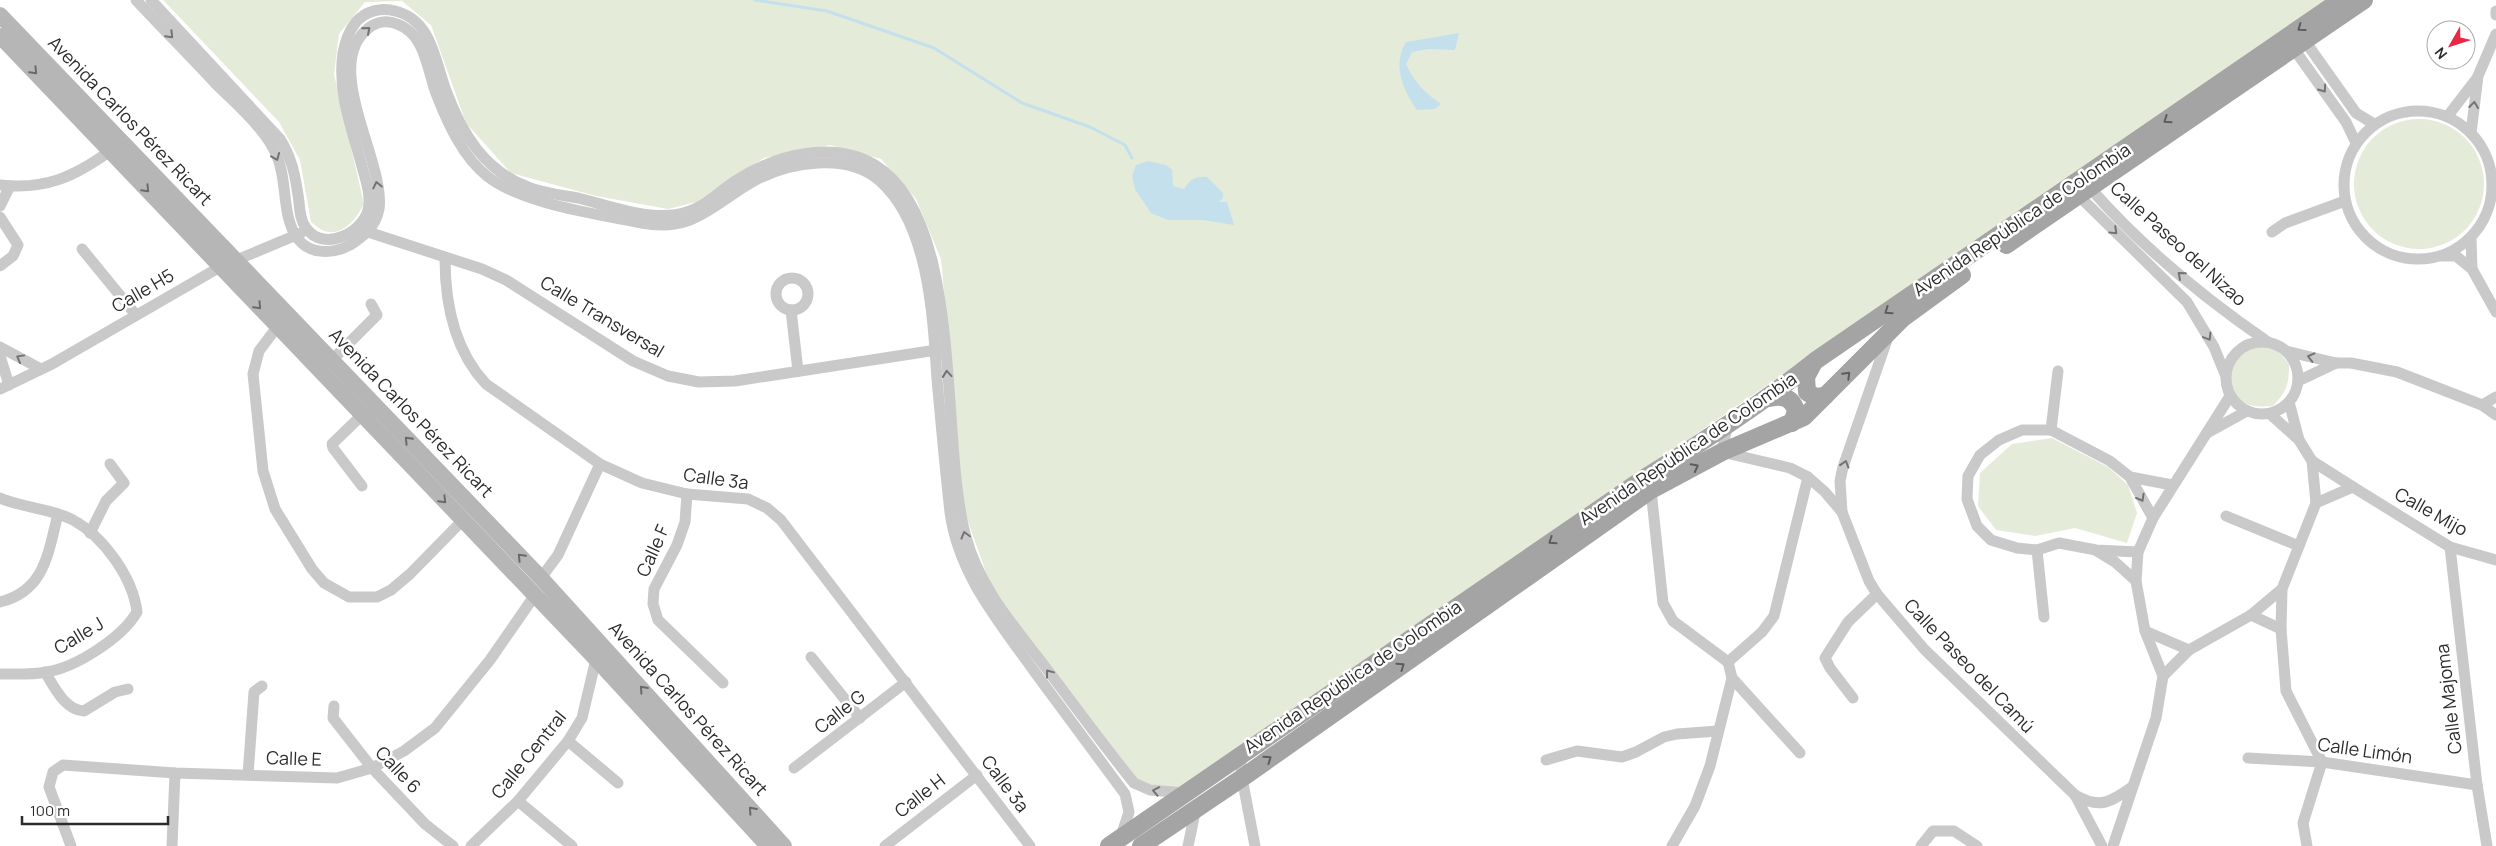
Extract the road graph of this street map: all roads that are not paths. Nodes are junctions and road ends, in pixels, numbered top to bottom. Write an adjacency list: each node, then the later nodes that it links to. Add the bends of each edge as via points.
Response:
1 (136, 0): 27 (street, one-way to 27, via 247,116 274,151)
2 (151, 0): 24 (street, via 280,139 292,160 302,219)
3 (2340, 0): 48 (main road, Avenida República de Colombia, one-way to 48)
4 (2364, 0): 10 (main road, Avenida República de Colombia)
5 (2496, 10): 7 (street)
6 (0, 15): 32 (main road, Avenida Carlos Pérez Ricart)
7 (2496, 15)
8 (2496, 34): 11 (street)
9 (0, 36): 17 (main road, Avenida Carlos Pérez Ricart, one-way to 17)
10 (2300, 45): 14 (street, via 2356,113); 16 (street, one-way to 16); 19 (main road, Avenida República de Colombia)
11 (2490, 61): 12 (street)
12 (2478, 76): 13 (street); 15 (street, one-way to 12)
13 (2447, 117): 14 (street, via 2428,111 2409,111 2391,115); 15 (street)
14 (2374, 124): 16 (street)
15 (2471, 133): 28 (street, via 2491,174 2491,197 2484,219)
16 (2356, 143): 20 (street, via 2347,161 2343,181)
17 (110, 151): 18 (street, via 66,178 35,186); 34 (main road, Avenida Carlos Pérez Ricart, one-way to 34)
18 (5, 185): 22 (street)
19 (2085, 193): 41 (main road, Avenida República de Colombia, via 1927,300); 42 (street, Calle Paseo del Nizao, one-way to 19, via 2217,307); 53 (street, Calle Paseo del Nizao, one-way to 53, via 2187,302 2214,347)
20 (2345, 201): 26 (street, via 2285,223); 30 (street, via 2360,232 2381,249 2405,258)
21 (374, 205): 24 (street, via 349,234 326,239); 25 (street, via 374,224); 44 (street, via 342,91 341,74 345,44 356,23 375,10 388,9 412,18 428,36 445,89 478,153 500,173 534,189 655,220 691,210 757,167 790,157 823,152 859,157 884,171 904,192 918,219 934,270)
22 (0, 206)
23 (0, 217): 33 (street, via 18,245 13,256)
24 (307, 229): 27 (street, Calle H5)
25 (368, 232): 27 (street, via 344,248 325,252 307,247); 31 (street, Calle Transversal)
26 (2272, 232)
27 (295, 236): 32 (street, Calle H5)
28 (2471, 238): 30 (street); 35 (street)
29 (82, 249): 39 (street)
30 (2439, 256): 35 (street, via 2456,256)
31 (445, 258): 51 (street, Calle Transversal, via 506,280 633,361 668,376 699,382 735,381); 74 (street, Calle 3a, via 450,312 472,370 486,384)
32 (237, 260): 34 (street, Calle H5); 47 (main road, Avenida Carlos Pérez Ricart)
33 (0, 266)
34 (220, 267): 39 (street, Calle H5); 40 (main road, Avenida Carlos Pérez Ricart, one-way to 40)
35 (2472, 269): 38 (street)
36 (371, 304): 47 (street, via 377,315)
37 (791, 310): 51 (street)
38 (2496, 310)
39 (136, 315): 50 (street, Calle H5)
40 (277, 326): 65 (main road, Avenida Carlos Pérez Ricart); 88 (street, via 259,351 253,374 263,471 275,509 324,583 350,596 362,598 391,590)
41 (1890, 331): 56 (main road, Avenida República de Colombia, one-way to 41); 84 (street, one-way to 41, via 1840,481 1843,467)
42 (2268, 342): 45 (street); 53 (street, via 2246,345 2236,352 2228,362)
43 (0, 346): 50 (street, one-way to 43)
44 (940, 350): 51 (street, Calle Transversal); 118 (street, via 953,490 970,552 1005,622)
45 (2286, 351): 49 (street, one-way to 45); 54 (street, via 2297,370)
46 (0, 356): 55 (street)
47 (332, 360): 96 (main road, Avenida Carlos Pérez Ricart, one-way to 47)
48 (1815, 361): 56 (main road, via 1805,386 1811,396); 59 (main road, Avenida República de Colombia)
49 (2336, 363): 54 (street); 61 (street, via 2397,372)
50 (41, 369): 55 (street, Calle H5)
51 (798, 371)
52 (2058, 371): 68 (street)
53 (2225, 374): 57 (street)
54 (2298, 381): 60 (street)
55 (4, 387)
56 (1825, 396): 66 (main road, Avenida República de Colombia, via 1804,417)
57 (2230, 396): 62 (street); 69 (street)
58 (2496, 397): 61 (street)
59 (1769, 398): 66 (main road, via 1789,399 1796,411); 67 (main road, Avenida República de Colombia)
60 (2289, 402): 63 (street); 70 (street)
61 (2482, 404): 64 (street)
62 (2247, 411): 63 (street); 69 (street)
63 (2270, 414): 70 (street)
64 (2496, 414)
65 (362, 415): 78 (street, via 332,444); 88 (main road, Avenida Carlos Pérez Ricart, one-way to 88)
66 (1792, 423): 71 (main road, Avenida República de Colombia)
67 (1727, 427): 71 (street); 125 (main road, Avenida República de Colombia, one-way to 125, via 1644,479)
68 (2051, 430): 76 (street, via 2110,461); 92 (street, via 2022,430 1999,440 1980,455 1968,476 1967,499 1977,526 1991,540)
69 (2206, 434): 77 (street)
70 (2299, 440): 72 (street)
71 (1722, 452): 75 (street, Calle Paseo del Camú, via 1790,468); 80 (main road, Avenida República de Colombia, one-way to 71)
72 (2312, 461): 79 (street, Calle Mijo); 83 (street)
73 (110, 464): 89 (street, via 124,483 106,501)
74 (600, 464): 81 (street, Calle 3a, via 642,483); 96 (street, via 558,555)
75 (1808, 477): 84 (street, Calle Paseo del Camú); 109 (street, via 1774,616 1762,632)
76 (2130, 478): 77 (street); 87 (street, one-way to 87)
77 (2172, 485): 87 (street)
78 (362, 486)
79 (2353, 487): 83 (street); 91 (street, Calle Mijo)
80 (1651, 490): 109 (street, via 1663,603 1674,620); 134 (main road, Avenida República de Colombia, one-way to 80)
81 (687, 494): 114 (street, Calle 3a, via 748,499 767,508 781,520); 115 (street, Calle F, via 677,545 654,588 653,604 658,620)
82 (0, 498): 85 (street)
83 (2316, 503): 90 (street)
84 (1842, 512): 99 (street, Calle Paseo del Camú)
85 (58, 514): 89 (street); 101 (street, via 46,560 35,583 12,599)
86 (2226, 516): 90 (street)
87 (2153, 518): 94 (street)
88 (463, 520): 100 (main road, Avenida Carlos Pérez Ricart)
89 (90, 533): 110 (street, Calle J, via 126,579 137,612 132,622 86,657)
90 (2299, 546): 98 (street)
91 (2450, 547): 95 (street, Calle Mijo); 136 (street, Calle Majoma)
92 (2037, 550): 93 (street, via 2059,543); 103 (street)
93 (2096, 550): 94 (street); 97 (street)
94 (2138, 552): 97 (street)
95 (2496, 560)
96 (541, 578): 107 (main road, Avenida Carlos Pérez Ricart)
97 (2136, 581): 104 (street)
98 (2282, 589): 102 (street); 105 (street)
99 (1877, 594): 119 (street, via 1848,622 1825,658); 139 (street, Calle Paseo del Camú, via 1925,650)
100 (534, 595): 107 (main road, Avenida Carlos Pérez Ricart); 129 (street, Calle E, via 490,660 435,728 404,751)
101 (0, 602)
102 (2251, 615): 105 (street); 106 (street)
103 (2044, 617)
104 (2145, 630): 106 (street); 112 (street)
105 (2281, 630): 128 (street, via 2286,691)
106 (2189, 650): 112 (street)
107 (601, 654): 123 (street, Calle Central, via 582,718); 148 (main road, Avenida Carlos Pérez Ricart); 149 (main road, Avenida Carlos Pérez Ricart, one-way to 107)
108 (811, 657): 121 (street)
109 (1728, 662): 113 (street)
110 (45, 672): 111 (street, Calle J); 117 (street, via 57,692 78,711)
111 (0, 674)
112 (2163, 676): 137 (street, via 2156,718)
113 (1732, 678): 122 (street); 124 (street)
114 (906, 682): 121 (street, Calle G); 133 (street, Calle 3a)
115 (723, 683)
116 (262, 686): 132 (street, via 254,692)
117 (128, 689)
118 (1059, 694): 138 (street, one-way to 118, via 1150,790 1134,783); 142 (street, via 1126,794 1129,803 1127,823)
119 (1853, 698)
120 (334, 706): 129 (street, Calle 6, via 333,718)
121 (860, 718): 130 (street, Calle G)
122 (1718, 731): 127 (street, via 1664,737 1622,757 1576,751); 155 (street, via 1710,766 1695,806)
123 (568, 741): 135 (street); 140 (street, Calle Central)
124 (1800, 753)
125 (1240, 754): 134 (street); 138 (main road, Avenida República de Colombia)
126 (2248, 758): 128 (street, Calle Limón)
127 (1546, 760)
128 (2322, 762): 136 (street, Calle Limón); 160 (street, via 2303,823)
129 (372, 768): 132 (street, Calle E, via 337,778); 145 (street, Calle 6, via 425,824)
130 (794, 768)
131 (175, 773): 132 (street, Calle E); 143 (street, Calle E, via 63,764 53,772 50,787); 144 (street)
132 (248, 775)
133 (977, 775): 150 (street, Calle H); 151 (street, Calle 3a)
134 (1242, 778): 141 (main road, Avenida República de Colombia); 154 (street)
135 (618, 783)
136 (2477, 785): 161 (street, Calle Majoma)
137 (2132, 787): 139 (street, via 2109,802 2088,802); 159 (street)
138 (1184, 792): 141 (street); 142 (main road, Avenida República de Colombia)
139 (2074, 795): 158 (street, Calle Paseo del Camú)
140 (518, 801): 146 (street, Calle Central); 147 (street)
141 (1196, 808): 152 (main road, Avenida República de Colombia); 153 (street)
142 (1113, 845)
143 (71, 846)
144 (172, 846)
145 (454, 846)
146 (471, 846)
147 (572, 846)
148 (768, 846)
149 (784, 846)
150 (885, 846)
151 (1030, 846)
152 (1141, 846)
153 (1188, 846)
154 (1255, 846)
155 (1672, 846)
156 (1922, 846): 157 (street, via 1933,831 1954,831)
157 (1977, 846)
158 (2102, 846)
159 (2113, 846)
160 (2307, 846)
161 (2487, 846)

